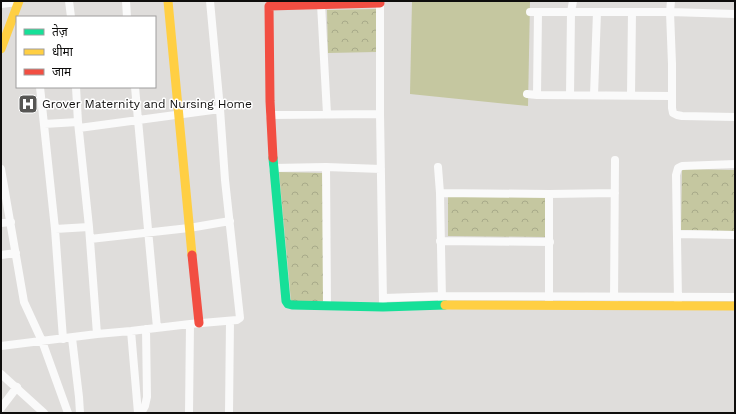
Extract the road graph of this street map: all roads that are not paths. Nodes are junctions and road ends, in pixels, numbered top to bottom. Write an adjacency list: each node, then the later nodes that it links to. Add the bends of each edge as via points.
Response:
1 (19, 1): 10 (street); 19 (street)
2 (69, 1): 17 (street)
3 (126, 1): 18 (street)
4 (168, 1): 30 (street)
5 (210, 1): 29 (street)
6 (573, 1): 12 (street)
7 (671, 1): 15 (street)
8 (380, 2): 11 (street); 32 (street)
9 (269, 3): 11 (street); 33 (street)
10 (1, 4)
11 (321, 4): 31 (street)
12 (572, 12): 13 (street); 24 (street, via 534,12); 25 (street)
13 (597, 12): 14 (street); 26 (street)
14 (632, 12): 15 (street); 27 (street)
15 (670, 12): 16 (street); 28 (street)
16 (735, 14)
17 (71, 16)
18 (127, 16)
19 (1, 49)
20 (40, 88): 36 (street)
21 (76, 88): 37 (street)
22 (135, 88): 35 (street)
23 (527, 94): 24 (street)
24 (537, 95): 25 (street)
25 (570, 95): 26 (street)
26 (594, 95): 27 (street)
27 (631, 95): 28 (street)
28 (672, 96): 34 (street, via 672,108 677,115)
29 (220, 109): 30 (street); 49 (street)
30 (179, 114): 35 (street); 53 (street)
31 (327, 114): 32 (street); 33 (street)
32 (380, 114): 44 (street)
33 (270, 115): 42 (street)
34 (735, 117)
35 (139, 121): 37 (street); 55 (street)
36 (44, 124): 37 (street); 54 (street)
37 (79, 125): 52 (street)
38 (615, 160): 47 (street)
39 (735, 164): 56 (street, via 678,168)
40 (326, 167): 42 (street); 44 (street); 69 (street)
41 (438, 167): 46 (street)
42 (273, 168): 69 (street, via 286,302 290,305)
43 (1, 169): 45 (street)
44 (381, 169): 68 (street)
45 (2, 182): 50 (street)
46 (440, 193): 48 (street); 59 (street)
47 (615, 193): 48 (street); 66 (street)
48 (549, 194): 60 (street)
49 (230, 221): 53 (street); 71 (street, via 240,316 239,320)
50 (11, 222): 51 (street); 61 (street)
51 (1, 223)
52 (89, 227): 54 (street); 58 (street)
53 (189, 228): 55 (street); 72 (street)
54 (55, 229): 78 (street)
55 (149, 232): 58 (street); 73 (street)
56 (677, 234): 57 (street); 67 (street)
57 (735, 235)
58 (90, 239): 76 (street)
59 (440, 241): 60 (street); 64 (street)
60 (550, 242): 65 (street)
61 (16, 253): 62 (street); 79 (street, via 24,302)
62 (1, 255)
63 (735, 297): 67 (street)
64 (442, 300): 65 (street); 68 (street)
65 (549, 301): 66 (street)
66 (614, 301): 67 (street)
67 (678, 301): 70 (street)
68 (383, 302): 69 (street)
69 (327, 306)
70 (735, 306)
71 (230, 321): 72 (street); 89 (street)
72 (194, 323): 73 (street); 88 (street)
73 (157, 328): 74 (street)
74 (146, 329): 75 (street); 87 (street, via 147,397)
75 (131, 331): 76 (street); 87 (street)
76 (98, 334): 77 (street)
77 (72, 338): 78 (street); 86 (street)
78 (63, 339): 79 (street)
79 (42, 341): 80 (street); 85 (street)
80 (1, 346)
81 (1, 374): 82 (street)
82 (17, 387): 83 (street); 84 (street)
83 (1, 408)
84 (44, 413)
85 (68, 413)
86 (80, 413)
87 (140, 413)
88 (189, 413)
89 (229, 413)

